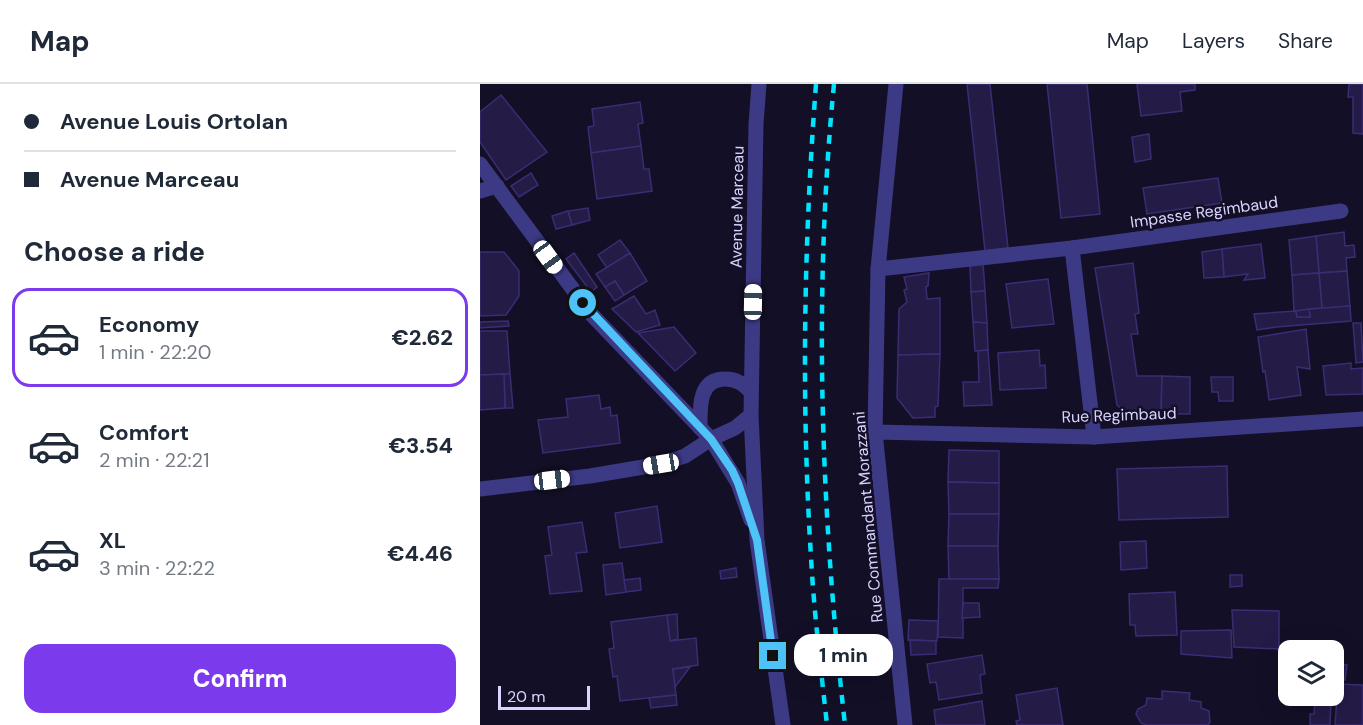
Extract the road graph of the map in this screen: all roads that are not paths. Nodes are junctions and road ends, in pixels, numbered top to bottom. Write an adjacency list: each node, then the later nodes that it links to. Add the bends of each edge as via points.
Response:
1 (759, 84): 9 (street, Avenue Marceau)
2 (896, 84): 8 (street, Rue Commandant Morazzani)
3 (480, 164): 4 (street)
4 (497, 186): 5 (street); 13 (street, via 592,315)
5 (480, 191)
6 (1341, 211): 7 (street, Impasse Regimbaud)
7 (1072, 248): 8 (street, Impasse Regimbaud); 14 (street)
8 (878, 269): 12 (street, Rue Commandant Morazzani)
9 (751, 392): 10 (street, Avenue Marceau); 13 (street, via 733,379 711,382 701,400)
10 (751, 415): 13 (street, via 735,428); 16 (street, Avenue Marceau)
11 (1363, 419): 14 (street, Rue Regimbaud)
12 (875, 432): 14 (street, Rue Regimbaud); 18 (street, Rue Commandant Morazzani)
13 (705, 434): 15 (street, via 685,456 661,464); 16 (street, via 738,483)
14 (1094, 437)
15 (480, 489)
16 (757, 540): 17 (street, Avenue Marceau)
17 (783, 725)
18 (905, 725)

